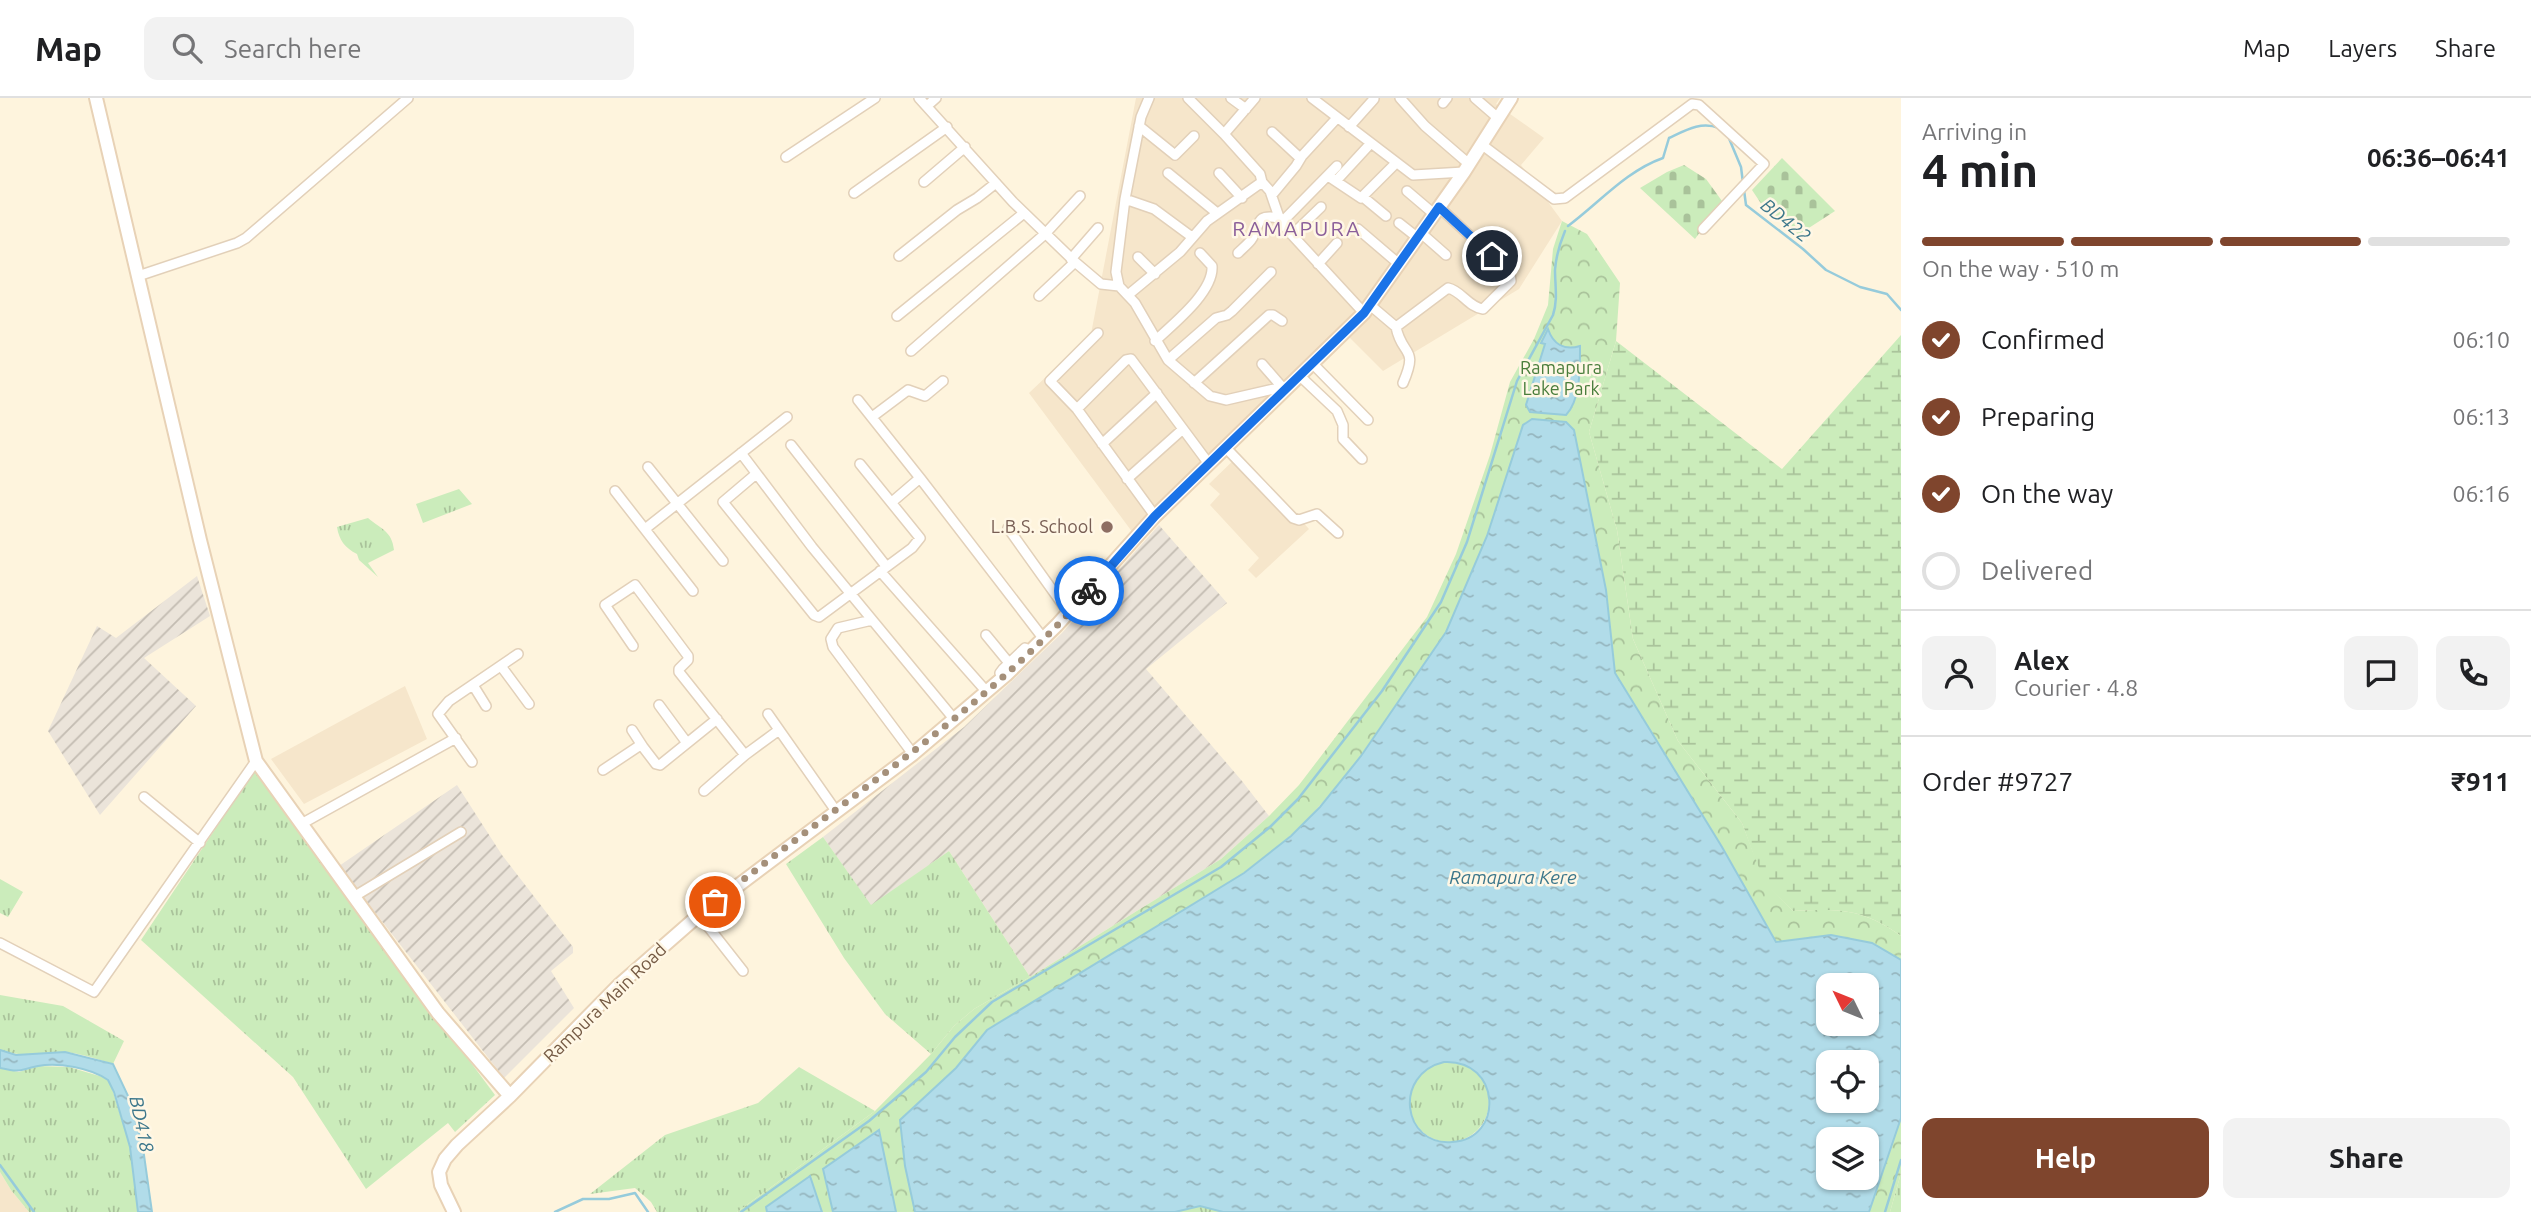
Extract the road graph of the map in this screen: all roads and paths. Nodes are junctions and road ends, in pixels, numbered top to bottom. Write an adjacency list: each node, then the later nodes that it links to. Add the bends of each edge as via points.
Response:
1 (96, 98): 71 (main road)
2 (408, 98): 71 (street, via 246,238)
3 (875, 98): 28 (street)
4 (936, 98): 15 (street)
5 (1149, 98): 19 (street)
6 (1188, 98): 23 (street)
7 (1231, 98): 16 (street)
8 (1255, 98): 16 (street)
9 (1312, 98): 17 (street)
10 (1400, 98): 32 (street)
11 (1475, 98): 18 (street)
12 (1511, 98): 18 (main road, Rampura Main Road)
13 (1374, 99): 21 (street)
14 (1694, 101): 26 (street, via 1559,200); 55 (street, via 1763,160 1763,167)
15 (923, 102): 20 (street)
16 (1246, 109): 23 (street)
17 (1338, 118): 21 (street); 29 (street)
18 (1498, 118): 26 (main road, Rampura Main Road)
19 (1139, 126): 24 (street, via 1175,155); 45 (street)
20 (947, 127): 27 (street); 40 (street)
21 (1349, 127): 25 (street)
22 (1272, 132): 29 (street)
23 (1224, 134): 37 (street)
24 (1194, 136)
25 (1371, 143): 30 (street); 35 (street)
26 (1481, 144): 32 (main road, Rampura Main Road)
27 (965, 147): 36 (street); 38 (street)
28 (786, 157)
29 (1300, 158): 41 (street)
30 (1396, 163): 32 (street, via 1415,175); 43 (street)
31 (1337, 166): 35 (street)
32 (1466, 168): 47 (main road, Rampura Main Road)
33 (1168, 173): 49 (street)
34 (1219, 173): 44 (street)
35 (1332, 179): 43 (street); 51 (street)
36 (924, 182)
37 (1262, 182): 41 (street); 44 (street)
38 (996, 183): 48 (street); 64 (street)
39 (1407, 191): 47 (street)
40 (854, 193)
41 (1272, 195): 51 (street)
42 (1080, 196): 56 (street)
43 (1363, 197): 50 (street)
44 (1242, 198): 49 (street)
45 (1125, 199): 59 (street, via 1154,209); 72 (street, via 1116,272)
46 (1321, 206): 57 (street)
47 (1437, 210): 58 (main road, Rampura Main Road); 78 (street, via 1510,273 1511,281 1483,309 1448,288)
48 (1024, 213): 56 (street); 76 (street)
49 (1217, 213): 59 (street)
50 (1386, 216)
51 (1280, 221): 57 (street); 62 (street, via 1267,215 1261,218 1252,239)
52 (1399, 223): 58 (street)
53 (1098, 228): 66 (street)
54 (1358, 229): 68 (street)
55 (1703, 229)
56 (1045, 234): 66 (street); 81 (street)
57 (1292, 235): 67 (street)
58 (1420, 235): 63 (street); 68 (main road, Rampura Main Road)
59 (1192, 237): 70 (street)
60 (1337, 243): 67 (street)
61 (1200, 253): 80 (street, via 1212,266 1209,280 1191,307)
62 (1238, 253)
63 (1446, 255)
64 (899, 256)
65 (1138, 257): 70 (street)
66 (1073, 260): 72 (street, via 1101,284); 74 (street)
67 (1318, 264): 75 (street)
68 (1399, 264): 75 (main road, Rampura Main Road)
69 (1271, 272): 82 (street, via 1227,315 1216,317)
70 (1155, 274): 73 (street)
71 (138, 276): 143 (main road)
72 (1119, 286): 73 (street)
73 (1128, 295): 80 (street)
74 (1039, 296)
75 (1367, 309): 78 (street); 84 (main road, Rampura Main Road)
76 (897, 316)
77 (1282, 321): 86 (street, via 1269,315)
78 (1396, 327): 88 (street, via 1411,358)
79 (1098, 333): 91 (street, via 1049,381)
80 (1155, 341): 82 (street)
81 (911, 351)
82 (1168, 360): 86 (street)
83 (1262, 364): 87 (street)
84 (1313, 364): 87 (main road, Rampura Main Road); 94 (street)
85 (943, 381): 93 (street, via 925,396 908,390)
86 (1194, 383): 87 (street, via 1210,396 1226,400)
87 (1292, 383): 98 (main road, Rampura Main Road); 100 (street, via 1337,411 1343,439)
88 (1403, 383)
89 (1157, 393): 91 (street, via 1128,359); 95 (street); 96 (street)
90 (858, 400): 93 (street)
91 (1077, 409): 96 (street)
92 (787, 417): 99 (street)
93 (873, 417): 105 (street)
94 (1368, 420)
95 (1183, 429): 102 (street); 106 (street)
96 (1102, 444): 106 (street)
97 (791, 445): 115 (street)
98 (1226, 448): 102 (main road, Rampura Main Road); 113 (street, via 1293,518 1318,514)
99 (741, 453): 104 (street); 109 (street)
100 (1362, 459)
101 (860, 464): 108 (street)
102 (1209, 464): 110 (main road, Rampura Main Road)
103 (648, 467): 109 (street)
104 (756, 474): 117 (street); 117 (street, via 723,502 814,615 822,616)
105 (920, 478): 108 (street); 121 (street)
106 (1128, 479): 110 (street)
107 (615, 491): 112 (street)
108 (892, 502): 115 (street, via 920,538)
109 (677, 504): 112 (street); 114 (street)
110 (1155, 516): 118 (main road, Rampura Main Road)
111 (1008, 528): 118 (street)
112 (645, 529): 116 (street)
113 (1338, 533)
114 (723, 561)
115 (883, 569): 117 (street); 129 (street)
116 (693, 591)
117 (851, 594): 119 (street)
118 (1068, 612): 121 (main road, Rampura Main Road)
119 (872, 620): 135 (street); 141 (street, via 838,628 831,639 833,647)
120 (986, 635): 125 (street)
121 (1043, 639): 123 (main road, Rampura Main Road)
122 (633, 646): 134 (street, via 604,605 635,585 688,656 678,672)
123 (1030, 651): 125 (street, via 1026,647); 127 (main road, Rampura Main Road)
124 (518, 654): 126 (street)
125 (1009, 663): 127 (street, via 999,673)
126 (501, 666): 128 (street); 130 (street)
127 (1002, 678): 129 (main road, Rampura Main Road)
128 (473, 685): 132 (street); 138 (street, via 438,714)
129 (986, 691): 135 (main road, Rampura Main Road)
130 (529, 704)
131 (659, 705): 139 (street)
132 (486, 706)
133 (768, 714): 137 (street)
134 (717, 719): 139 (street); 142 (street)
135 (954, 719): 141 (main road, Rampura Main Road)
136 (632, 730): 140 (street)
137 (779, 730): 142 (street); 148 (street)
138 (456, 738): 144 (street); 149 (street)
139 (687, 743): 140 (street, via 660,765)
140 (643, 747): 145 (street)
141 (913, 754): 148 (main road, Rampura Main Road)
142 (745, 755): 146 (street)
143 (256, 761): 149 (main road); 151 (street)
144 (472, 762)
145 (603, 770)
146 (704, 791)
147 (144, 797): 151 (street)
148 (836, 811): 153 (main road, Rampura Main Road)
149 (303, 823): 152 (main road)
150 (461, 832): 152 (street)
151 (200, 843): 154 (street, via 94,992)
152 (355, 897): 156 (main road, via 438,1013)
153 (699, 915): 155 (street); 156 (main road, Rampura Main Road, via 619,985)
154 (0, 943)
155 (743, 971)
156 (510, 1096): 157 (main road, Rampura Main Road, via 457,1145 439,1172)
157 (454, 1212)

